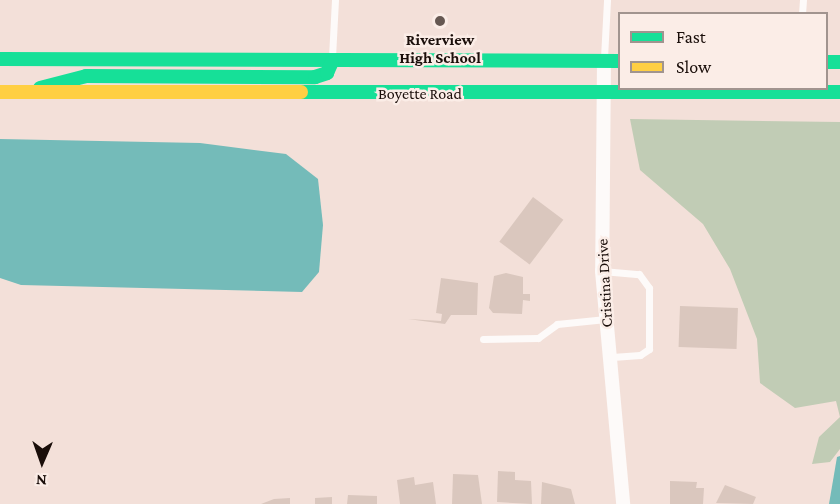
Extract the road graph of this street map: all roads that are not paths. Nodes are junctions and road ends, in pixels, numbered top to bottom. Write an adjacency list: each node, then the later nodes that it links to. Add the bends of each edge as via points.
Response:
1 (335, 0): 6 (lane)
2 (607, 0): 4 (lane)
3 (0, 59): 6 (main road, Boyette Road)
4 (604, 61): 5 (main road, Boyette Road); 6 (main road, Boyette Road); 10 (street, Cristina Drive)
5 (618, 61)
6 (332, 62): 8 (main road, via 327,73 315,78 86,76)
7 (0, 92): 8 (main road, Boyette Road)
8 (33, 92): 10 (main road, Boyette Road)
9 (840, 92): 10 (main road, Boyette Road)
10 (603, 94): 11 (street, Cristina Drive)
11 (602, 272): 12 (street, Cristina Drive); 14 (lane, via 639,274 649,288 649,349 640,356)
12 (606, 319): 13 (lane, via 557,324 538,338); 14 (street, Cristina Drive)
13 (483, 339)
14 (609, 357): 15 (street, Cristina Drive)
15 (623, 504)

